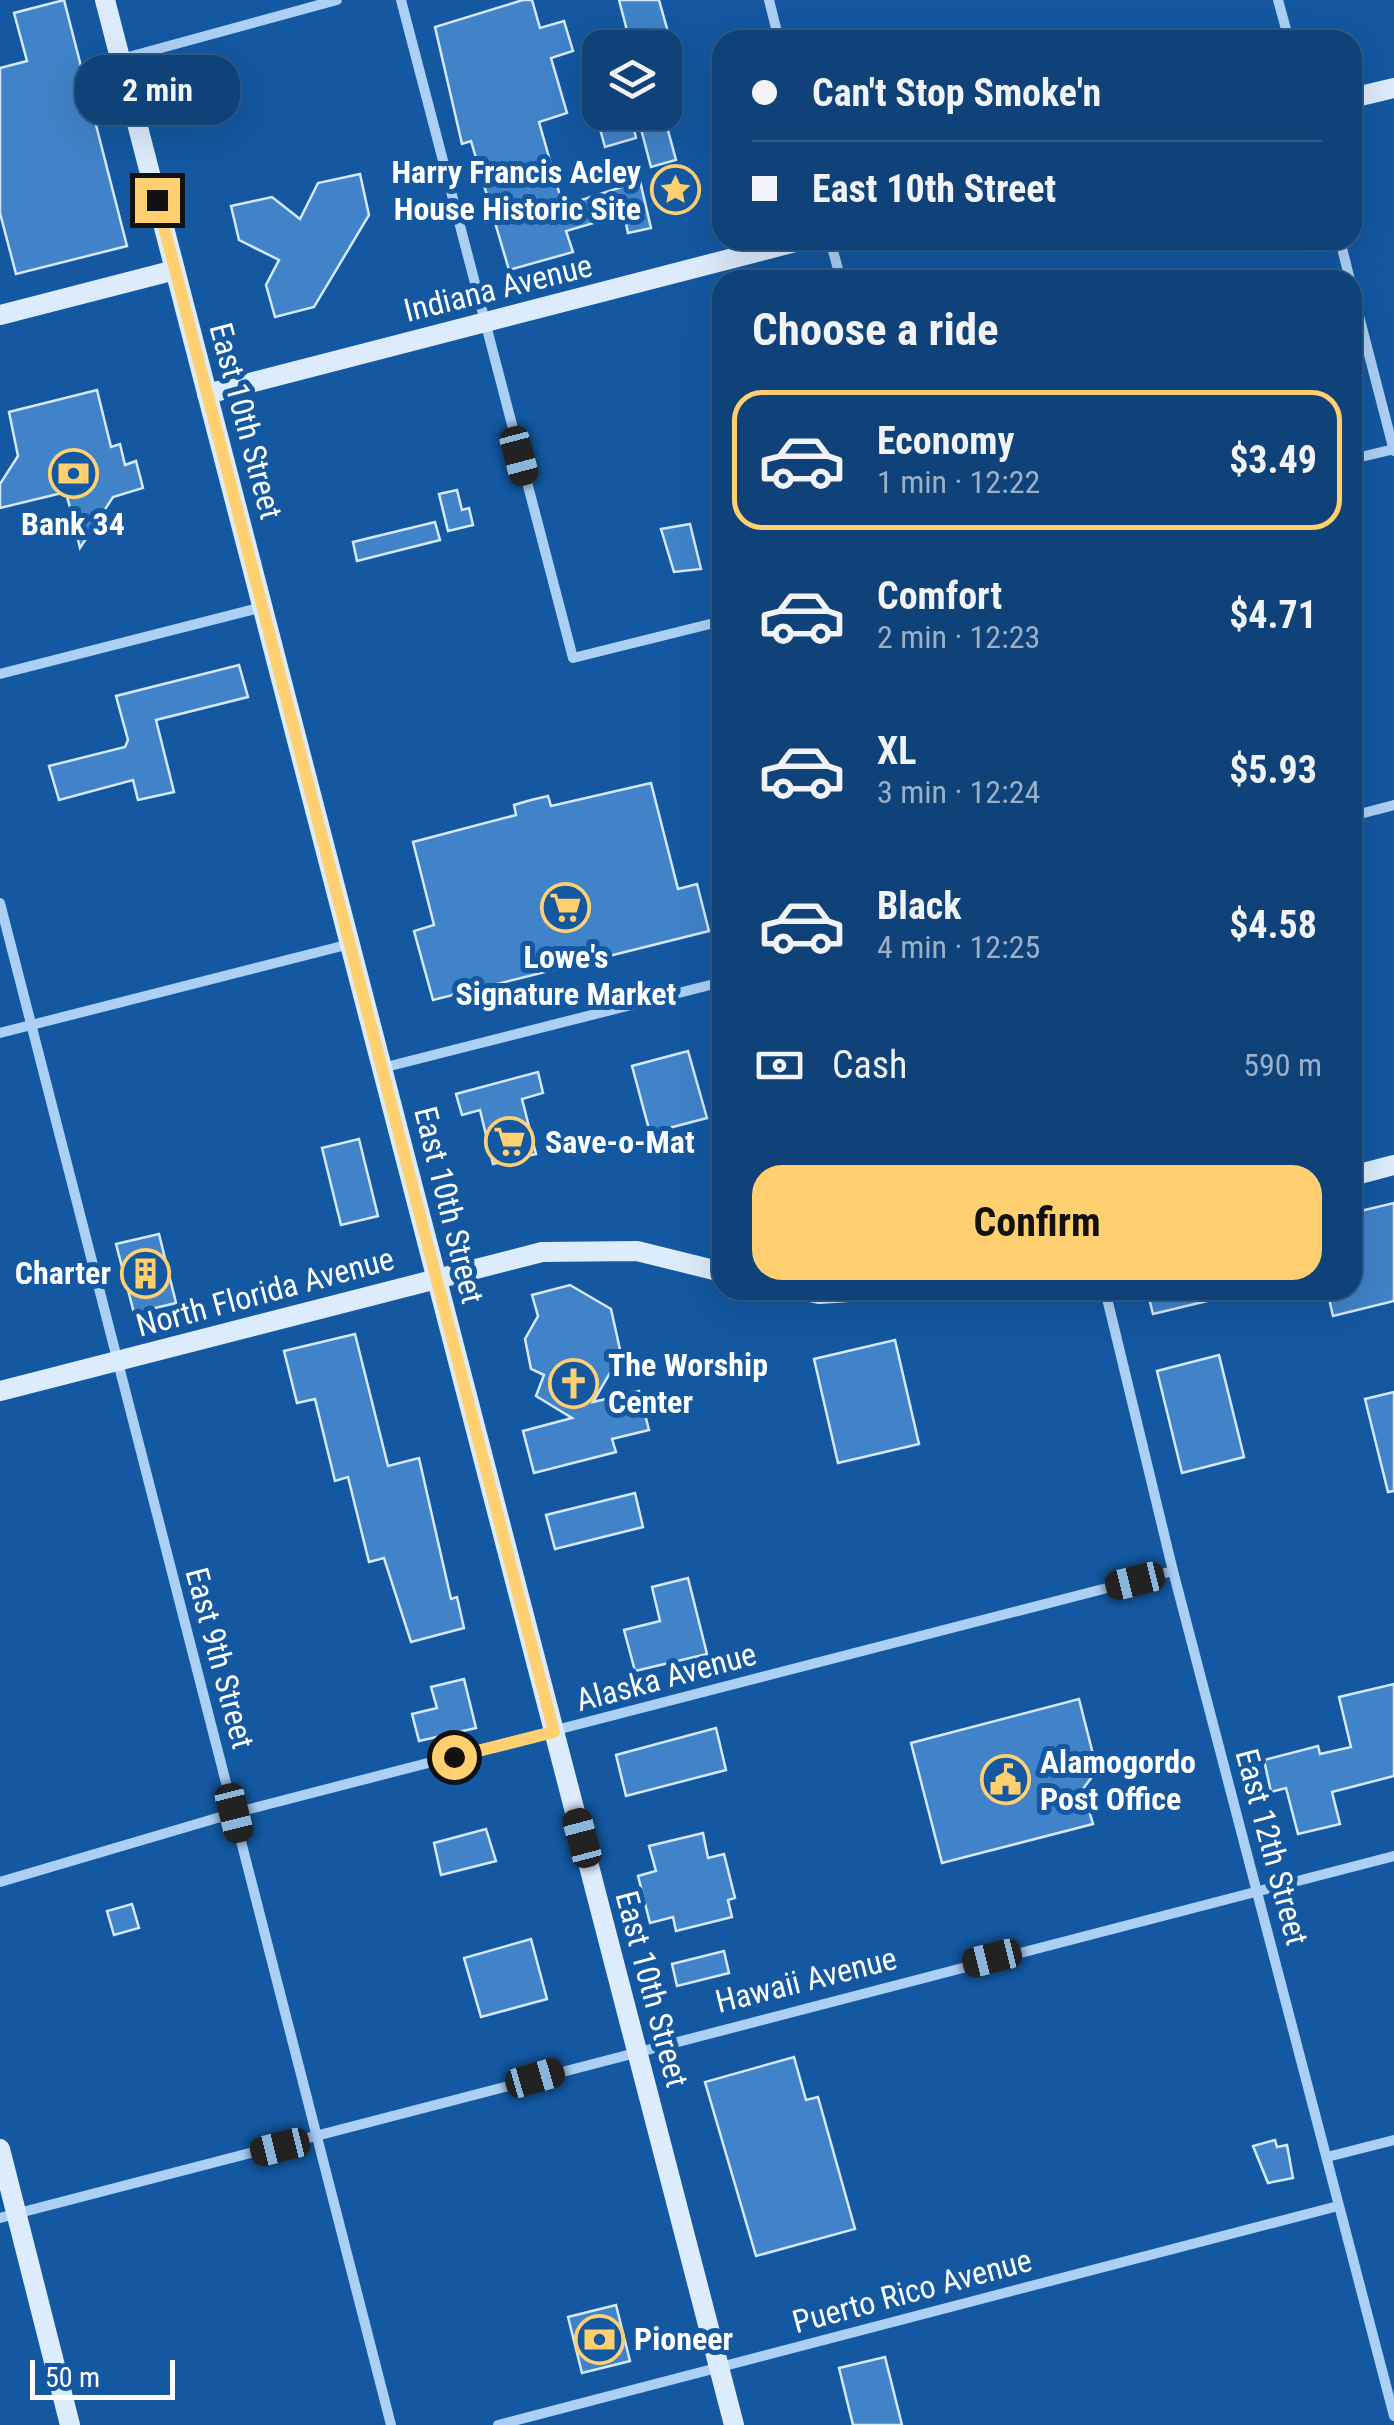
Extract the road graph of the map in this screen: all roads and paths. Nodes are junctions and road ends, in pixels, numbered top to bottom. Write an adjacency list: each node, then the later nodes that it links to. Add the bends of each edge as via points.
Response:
1 (104, 0): 8 (main road, East 10th Street)
2 (337, 0): 8 (street)
3 (401, 0): 14 (street)
4 (769, 0): 6 (street)
5 (1278, 0): 7 (street)
6 (776, 30)
7 (1286, 30)
8 (120, 59): 12 (main road, East 10th Street)
9 (1394, 88): 10 (main road)
10 (1362, 96)
11 (765, 250): 14 (main road, Indiana Avenue)
12 (176, 270): 13 (main road); 16 (main road, East 10th Street)
13 (0, 315)
14 (483, 322): 16 (main road, Indiana Avenue); 20 (street, via 573,658)
15 (1362, 327): 17 (street)
16 (207, 394): 19 (main road, East 10th Street)
17 (1394, 449): 18 (street)
18 (1362, 457)
19 (263, 607): 21 (street); 25 (main road, East 10th Street)
20 (712, 623)
21 (0, 674)
22 (1394, 805): 23 (street)
23 (1362, 813)
24 (0, 904): 27 (street, East 9th Street)
25 (350, 944): 27 (street); 29 (main road, East 10th Street)
26 (712, 985): 29 (street)
27 (31, 1025): 28 (street); 35 (street, East 9th Street)
28 (0, 1034)
29 (382, 1068): 33 (main road, East 10th Street)
30 (1394, 1165): 31 (main road)
31 (1362, 1173)
32 (712, 1270): 33 (main road, North Florida Avenue, via 636,1252 542,1252)
33 (436, 1278): 35 (main road, North Florida Avenue); 38 (main road, East 10th Street)
34 (1107, 1300): 37 (street, East 12th Street)
35 (117, 1361): 36 (main road, North Florida Avenue); 39 (street, East 9th Street)
36 (0, 1391)
37 (1173, 1571): 38 (street, Alaska Avenue); 42 (street, East 12th Street)
38 (554, 1732): 39 (street, Alaska Avenue); 43 (main road, East 10th Street)
39 (234, 1813): 41 (street, Alaska Avenue); 44 (street, East 9th Street)
40 (1394, 1856): 42 (street, Hawaii Avenue)
41 (0, 1882)
42 (1257, 1889): 43 (street, Hawaii Avenue); 47 (street, East 12th Street)
43 (636, 2049): 44 (street, Hawaii Avenue); 51 (main road, East 10th Street)
44 (318, 2138): 49 (street, Hawaii Avenue); 54 (street, East 9th Street)
45 (1394, 2140): 47 (street)
46 (0, 2149): 49 (main road)
47 (1327, 2157): 48 (street, East 12th Street)
48 (1338, 2206): 50 (street, East 12th Street); 51 (street, Puerto Rico Avenue)
49 (8, 2215): 53 (main road)
50 (1388, 2366): 52 (street, East 12th Street)
51 (719, 2368): 55 (street, Puerto Rico Avenue); 56 (main road, East 10th Street)
52 (1394, 2416)
53 (70, 2425)
54 (392, 2425)
55 (498, 2425)
56 (734, 2425)

